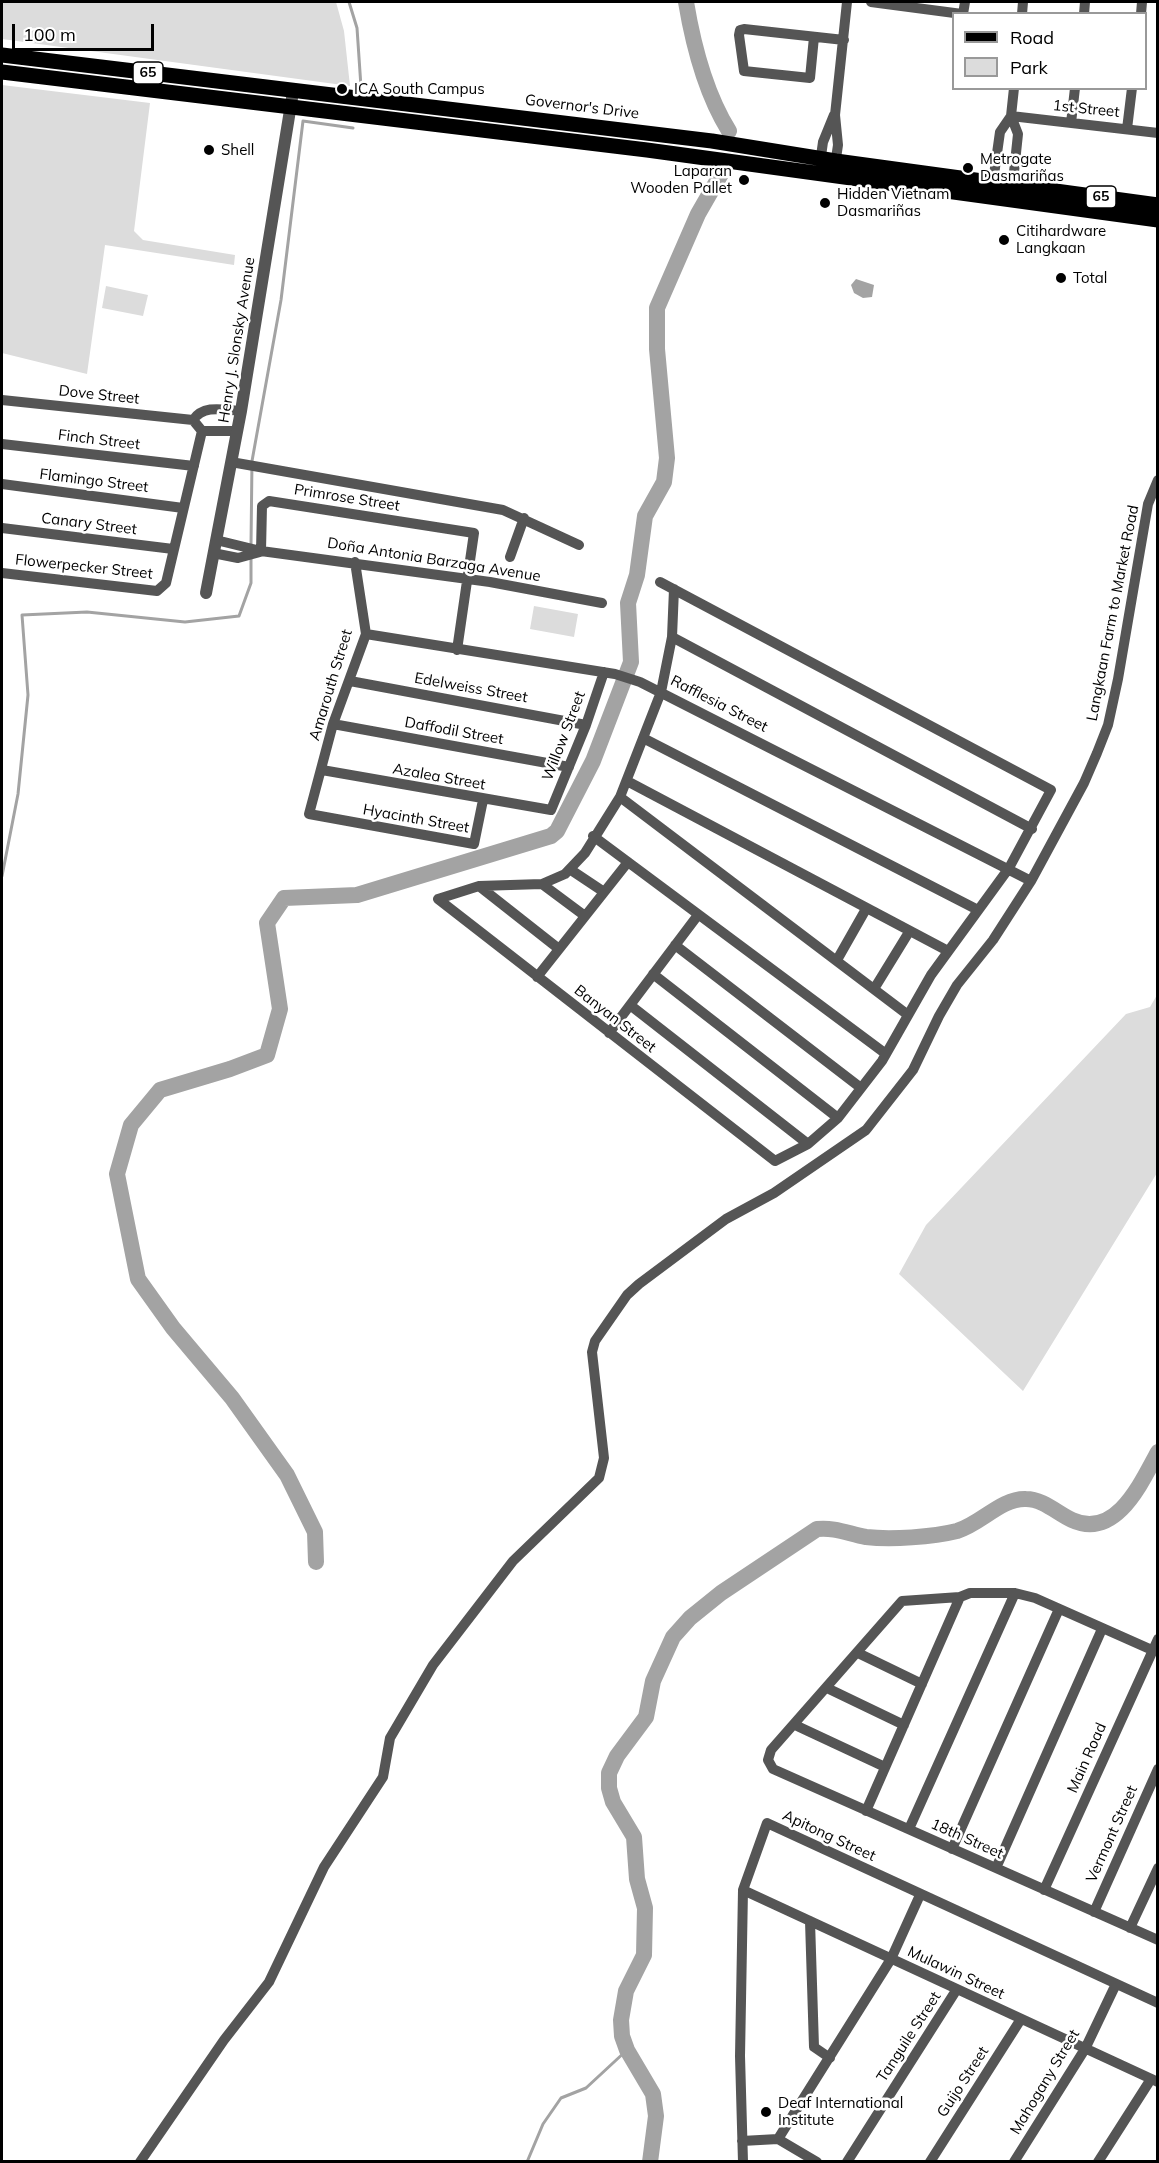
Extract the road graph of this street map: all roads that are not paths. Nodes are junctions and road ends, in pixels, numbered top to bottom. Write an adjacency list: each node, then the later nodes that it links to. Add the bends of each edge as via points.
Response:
1 (847, 2): 5 (street)
2 (873, 2): 3 (street)
3 (952, 13)
4 (814, 37): 4 (street, via 740,30 744,71 810,78); 5 (street)
5 (844, 40): 13 (street)
6 (2, 55): 8 (main road, Governor's Drive / 65)
7 (2, 72): 12 (main road, Governor's Drive / 65)
8 (294, 90): 12 (street, Henry J. Slonsky Avenue); 20 (main road, Governor's Drive / 65, via 742,145)
9 (1014, 90): 14 (street)
10 (1075, 90): 15 (street)
11 (1132, 90): 16 (street)
12 (291, 107): 20 (main road, Governor's Drive / 65, via 740,165); 27 (street, Henry J. Slonsky Avenue)
13 (835, 115): 20 (street, via 823,142); 21 (street)
14 (1011, 116): 15 (street, 1st Street); 18 (street, via 1000,132); 19 (street, via 1018,134)
15 (1071, 123): 16 (street, 1st Street)
16 (1127, 129): 17 (street, 1st Street)
17 (1158, 133)
18 (996, 157): 19 (street); 22 (street)
19 (1015, 160): 23 (street)
20 (819, 166): 21 (main road, Governor's Drive / 65)
21 (835, 169): 22 (main road, Governor's Drive / 65)
22 (991, 190): 23 (main road, Governor's Drive / 65)
23 (1012, 193): 24 (main road, Governor's Drive / 65); 25 (main road, Governor's Drive / 65)
24 (1158, 204)
25 (1158, 220)
26 (2, 400): 28 (street, Dove Street)
27 (241, 411): 28 (street, Dove Street, via 201,411); 30 (street, Henry J. Slonsky Avenue)
28 (193, 420): 29 (street)
29 (202, 430): 30 (street); 33 (street)
30 (237, 430): 32 (street, Henry J. Slonsky Avenue)
31 (2, 444): 33 (street, Finch Street)
32 (231, 462): 37 (street, via 502,510); 39 (street, Henry J. Slonsky Avenue)
33 (194, 466): 36 (street)
34 (1158, 480): 73 (street, Langkaan Farm to Market Road, via 1149,504 1108,725 1084,783)
35 (2, 484): 36 (street, Flamingo Street)
36 (183, 508): 41 (street)
37 (524, 518): 40 (street); 44 (street)
38 (2, 528): 41 (street, Canary Street)
39 (216, 540): 42 (street, Doña Antonia Barzaga Avenue); 43 (street, Henry J. Slonsky Avenue)
40 (579, 545)
41 (173, 549): 46 (street, Flowerpecker Street, via 166,583 157,591)
42 (261, 551): 43 (street, Doña Antonia Barzaga Avenue, via 238,558); 45 (street, Doña Antonia Barzaga Avenue); 47 (street, Primrose Street, via 262,506 269,501 474,532)
43 (213, 553): 50 (street, Henry J. Slonsky Avenue)
44 (510, 557)
45 (355, 562): 47 (street, Doña Antonia Barzaga Avenue); 52 (street, Amarouth Street)
46 (2, 573)
47 (468, 580): 51 (street, Doña Antonia Barzaga Avenue); 54 (street)
48 (660, 582): 49 (street)
49 (674, 589): 53 (street); 68 (street, via 1051,790)
50 (206, 593)
51 (602, 603)
52 (366, 634): 54 (street, Rafflesia Street); 56 (street, Amarouth Street)
53 (672, 637): 57 (street); 68 (street)
54 (457, 650): 55 (street, Rafflesia Street)
55 (609, 673): 57 (street, Rafflesia Street); 59 (street, Willow Street)
56 (350, 681): 58 (street, Amarouth Street); 59 (street, Edelweiss Street)
57 (661, 692): 60 (street); 71 (street, Rafflesia Street)
58 (333, 724): 61 (street, Daffodil Street); 62 (street, Amarouth Street)
59 (586, 725): 61 (street, Willow Street)
60 (643, 738): 63 (street); 78 (street)
61 (569, 767): 66 (street, Willow Street)
62 (322, 770): 65 (street, Azalea Street); 67 (street, Amarouth Street)
63 (627, 781): 64 (street); 77 (street)
64 (620, 797): 69 (street); 85 (street)
65 (483, 800): 66 (street, Azalea Street); 67 (street, Hyacinth Street, via 474,844)
66 (551, 810)
67 (309, 814)
68 (1032, 829): 71 (street)
69 (593, 836): 70 (street); 72 (street)
70 (627, 862): 76 (street); 79 (street)
71 (1009, 868): 73 (street, Rafflesia Street); 78 (street)
72 (571, 870): 74 (street); 76 (street)
73 (1031, 881): 131 (street, Langkaan Farm to Market Road, via 993,940 957,985 913,1070 866,1130 774,1193 726,1219 639,1284 595,1341 591,1362 604,1458 599,1478 519,1555 438,1657 390,1738 384,1777 324,1867 269,1982)
74 (542, 884): 75 (street); 80 (street)
75 (479, 886): 83 (street); 87 (street, Banyan Street, via 438,899)
76 (604, 892): 80 (street)
77 (866, 909): 81 (street); 85 (street)
78 (978, 910): 84 (street)
79 (698, 915): 82 (street); 92 (street)
80 (585, 916): 83 (street)
81 (909, 932): 84 (street); 88 (street)
82 (675, 945): 86 (street); 93 (street)
83 (559, 948): 87 (street)
84 (948, 951): 90 (street)
85 (837, 960): 88 (street)
86 (653, 974): 89 (street); 94 (street)
87 (537, 977): 91 (street, Banyan Street)
88 (874, 989): 90 (street)
89 (630, 1005): 91 (street); 95 (street)
90 (908, 1015): 92 (street)
91 (609, 1033): 95 (street, Banyan Street, via 775,1161)
92 (886, 1054): 93 (street)
93 (861, 1088): 94 (street)
94 (838, 1118): 95 (street)
95 (808, 1144)
96 (1015, 1593): 97 (street, via 970,1593); 98 (street); 110 (street)
97 (960, 1597): 102 (street, via 902,1601); 103 (street)
98 (1059, 1609): 99 (street); 111 (street)
99 (1102, 1629): 101 (street); 112 (street)
100 (1158, 1639): 101 (street, Main Road)
101 (1152, 1650): 115 (street, Main Road)
102 (858, 1653): 103 (street); 104 (street)
103 (922, 1684): 106 (street)
104 (827, 1688): 105 (street); 106 (street)
105 (795, 1725): 107 (street); 109 (street, 18th Street, via 771,1750 768,1760 773,1769)
106 (904, 1725): 107 (street)
107 (885, 1767): 109 (street)
108 (1158, 1769): 117 (street, Vermont Street)
109 (867, 1810): 110 (street, 18th Street)
110 (909, 1829): 111 (street, 18th Street)
111 (952, 1849): 112 (street, 18th Street)
112 (996, 1868): 115 (street, 18th Street)
113 (1158, 1868): 119 (street)
114 (742, 1890): 116 (street, Apitong Street, via 767,1823); 118 (street, Mulawin Street); 130 (street, Apitong Street)
115 (1044, 1890): 117 (street, 18th Street)
116 (920, 1895): 121 (street); 122 (street, Apitong Street)
117 (1094, 1912): 119 (street, 18th Street)
118 (810, 1921): 121 (street, Mulawin Street); 127 (street, via 814,2047)
119 (1130, 1928): 120 (street, 18th Street)
120 (1158, 1940)
121 (891, 1959): 123 (street, Mulawin Street); 127 (street)
122 (1116, 1984): 124 (street, Apitong Street); 126 (street, Mahogany Street)
123 (957, 1989): 125 (street, Mulawin Street); 134 (street, Tanguile Street)
124 (1158, 2003)
125 (1021, 2019): 126 (street, Mulawin Street); 135 (street, Guijo Street)
126 (1085, 2049): 128 (street, Mulawin Street); 136 (street, Mahogany Street)
127 (830, 2058): 129 (street)
128 (1154, 2081): 137 (street)
129 (778, 2139): 130 (street); 133 (street)
130 (742, 2140): 132 (street, Apitong Street)
131 (140, 2162)
132 (743, 2162)
133 (817, 2162)
134 (847, 2162)
135 (930, 2162)
136 (1014, 2162)
137 (1098, 2162)

